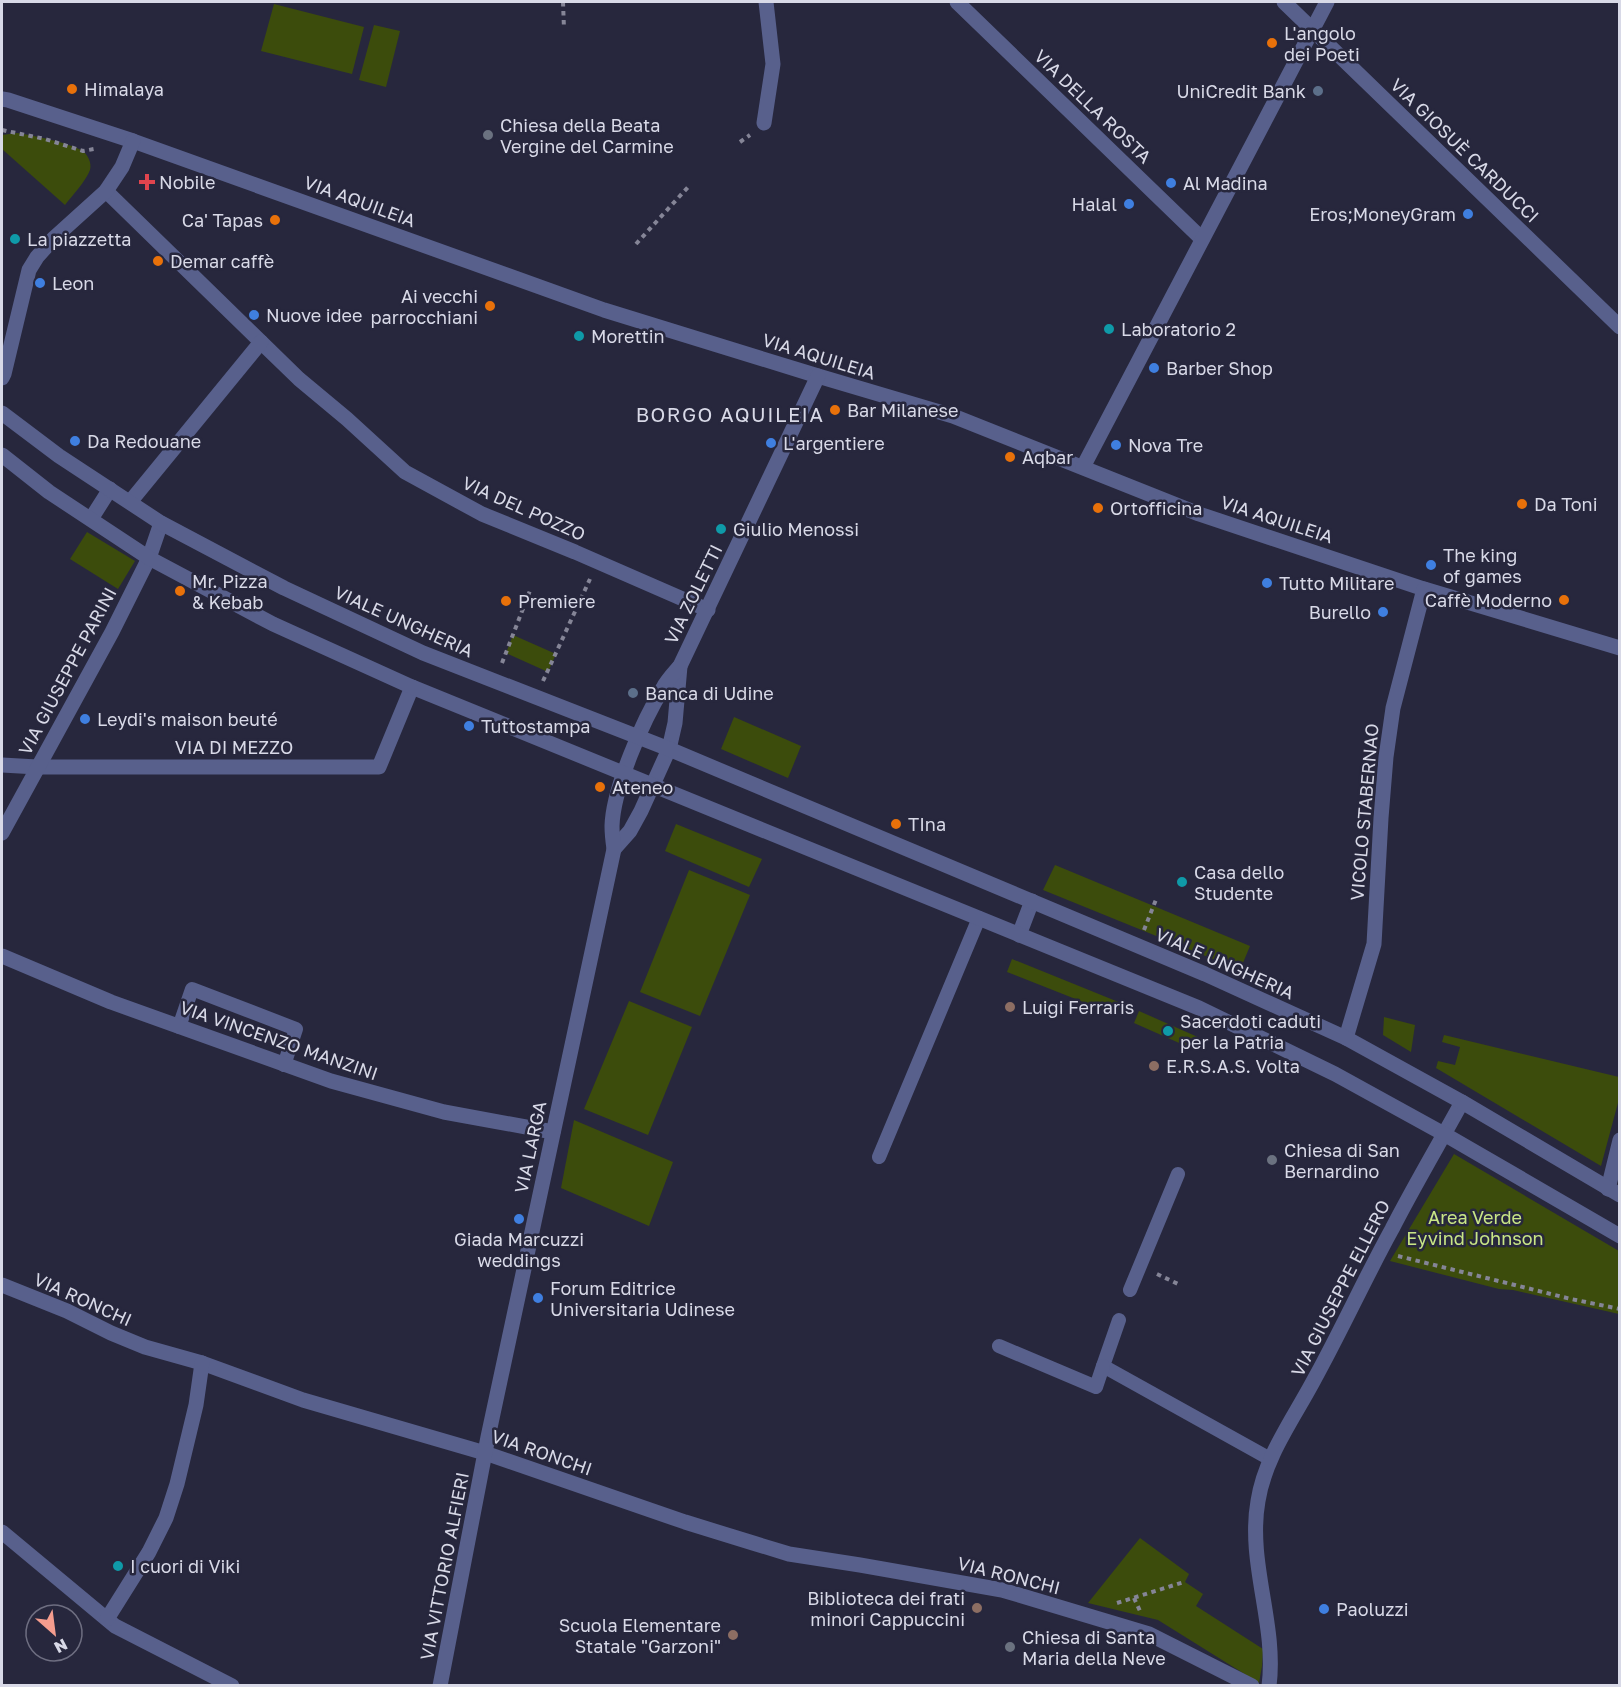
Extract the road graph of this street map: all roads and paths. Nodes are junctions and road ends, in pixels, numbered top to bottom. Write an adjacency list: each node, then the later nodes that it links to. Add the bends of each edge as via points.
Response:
1 (563, 2): 6 (path)
2 (766, 2): 9 (street, via 773,64)
3 (957, 2): 15 (street, VIA DELLA ROSTA)
4 (1284, 2): 7 (street, VIA GIOSUÈ CARDUCCI)
5 (1327, 2): 7 (street)
6 (564, 29)
7 (1313, 29): 15 (street); 17 (street, VIA GIOSUÈ CARDUCCI)
8 (4, 98): 11 (street, VIA AQUILEIA)
9 (764, 123)
10 (2, 130): 12 (path)
11 (133, 141): 14 (street); 19 (street, VIA AQUILEIA, via 604,310)
12 (83, 151)
13 (688, 186): 16 (path)
14 (106, 191): 18 (street, VIA DEL POZZO); 20 (street, via 54,238 29,270)
15 (1202, 239): 23 (street)
16 (636, 244)
17 (1620, 327)
18 (261, 342): 25 (street); 29 (street, VIA DEL POZZO, via 405,472 482,514)
19 (818, 376): 23 (street, VIA AQUILEIA, via 953,416); 32 (street, VIA ZOLETTI)
20 (2, 378)
21 (2, 413): 24 (street, VIALE UNGHERIA)
22 (2, 455): 26 (street)
23 (1083, 467): 31 (street, VIA AQUILEIA, via 1199,514)
24 (110, 489): 25 (street, VIALE UNGHERIA); 26 (street)
25 (130, 502): 27 (street, VIALE UNGHERIA)
26 (91, 519): 28 (street)
27 (161, 523): 28 (street); 35 (street, VIALE UNGHERIA, via 332,611)
28 (149, 558): 36 (street, via 273,624); 41 (street, VIA GIUSEPPE PARINI)
29 (598, 562): 32 (street, VIA DEL POZZO); 37 (path)
30 (531, 588): 35 (path)
31 (1424, 589): 33 (street, VIA AQUILEIA); 53 (street, VICOLO STABERNAO, via 1391,718 1374,944)
32 (708, 610): 34 (street, VIA ZOLETTI)
33 (1620, 648)
34 (680, 666): 38 (street, VIA ZOLETTI, via 663,686); 39 (street, VIA ZOLETTI)
35 (495, 681): 37 (street, VIALE UNGHERIA)
36 (412, 687): 41 (street, VIA DI MEZZO, via 379,766); 42 (street)
37 (536, 697): 38 (street, VIALE UNGHERIA)
38 (639, 737): 39 (street, VIALE UNGHERIA); 42 (street)
39 (669, 749): 43 (street); 47 (street, VIALE UNGHERIA)
40 (2, 765): 41 (street, VIA DI MEZZO)
41 (37, 767): 44 (street, VIA GIUSEPPE PARINI)
42 (624, 774): 43 (street); 45 (street, VIA LARGA, via 612,826)
43 (654, 786): 45 (street, VIA LARGA, via 630,831); 48 (street)
44 (2, 833)
45 (614, 849): 56 (street, VIA LARGA)
46 (1157, 897): 50 (path)
47 (1032, 901): 49 (street); 50 (street, VIALE UNGHERIA)
48 (980, 918): 49 (street); 59 (lane)
49 (1019, 935): 57 (street, via 1199,1008 1335,1074)
50 (1138, 946): 53 (street, VIALE UNGHERIA)
51 (2, 956): 52 (street, VIA VINCENZO MANZINI)
52 (179, 1027): 54 (street, VIA VINCENZO MANZINI); 54 (lane, via 192,989 296,1029)
53 (1346, 1038): 55 (street, VIALE UNGHERIA)
54 (284, 1065): 56 (street, VIA VINCENZO MANZINI, via 444,1112)
55 (1462, 1102): 57 (street); 61 (street, VIALE UNGHERIA)
56 (552, 1132): 71 (street, VIA LARGA)
57 (1444, 1134): 62 (street); 63 (street, VIA GIUSEPPE ELLERO)
58 (1620, 1140): 61 (street)
59 (879, 1157)
60 (1178, 1174): 65 (lane)
61 (1614, 1192)
62 (1620, 1236)
63 (1379, 1252): 66 (path); 72 (street, VIA GIUSEPPE ELLERO)
64 (2, 1284): 69 (street, VIA RONCHI, via 111,1334)
65 (1130, 1290)
66 (1620, 1309)
67 (1119, 1320): 70 (lane)
68 (999, 1346): 70 (lane, via 1096,1388)
69 (202, 1363): 71 (street, VIA RONCHI, via 303,1400); 76 (street, via 196,1405 166,1518)
70 (1103, 1366): 72 (lane)
71 (485, 1453): 78 (street, VIA VITTORIO ALFIERI); 79 (street, VIA RONCHI, via 789,1554 1002,1590 1149,1634)
72 (1270, 1460): 80 (street, VIA GIUSEPPE ELLERO, via 1262,1479 1255,1529 1271,1656)
73 (2, 1532): 76 (street)
74 (1185, 1582): 75 (path)
75 (1113, 1604)
76 (106, 1619): 77 (street)
77 (232, 1686)
78 (440, 1686)
79 (1252, 1686)
80 (1269, 1686)

